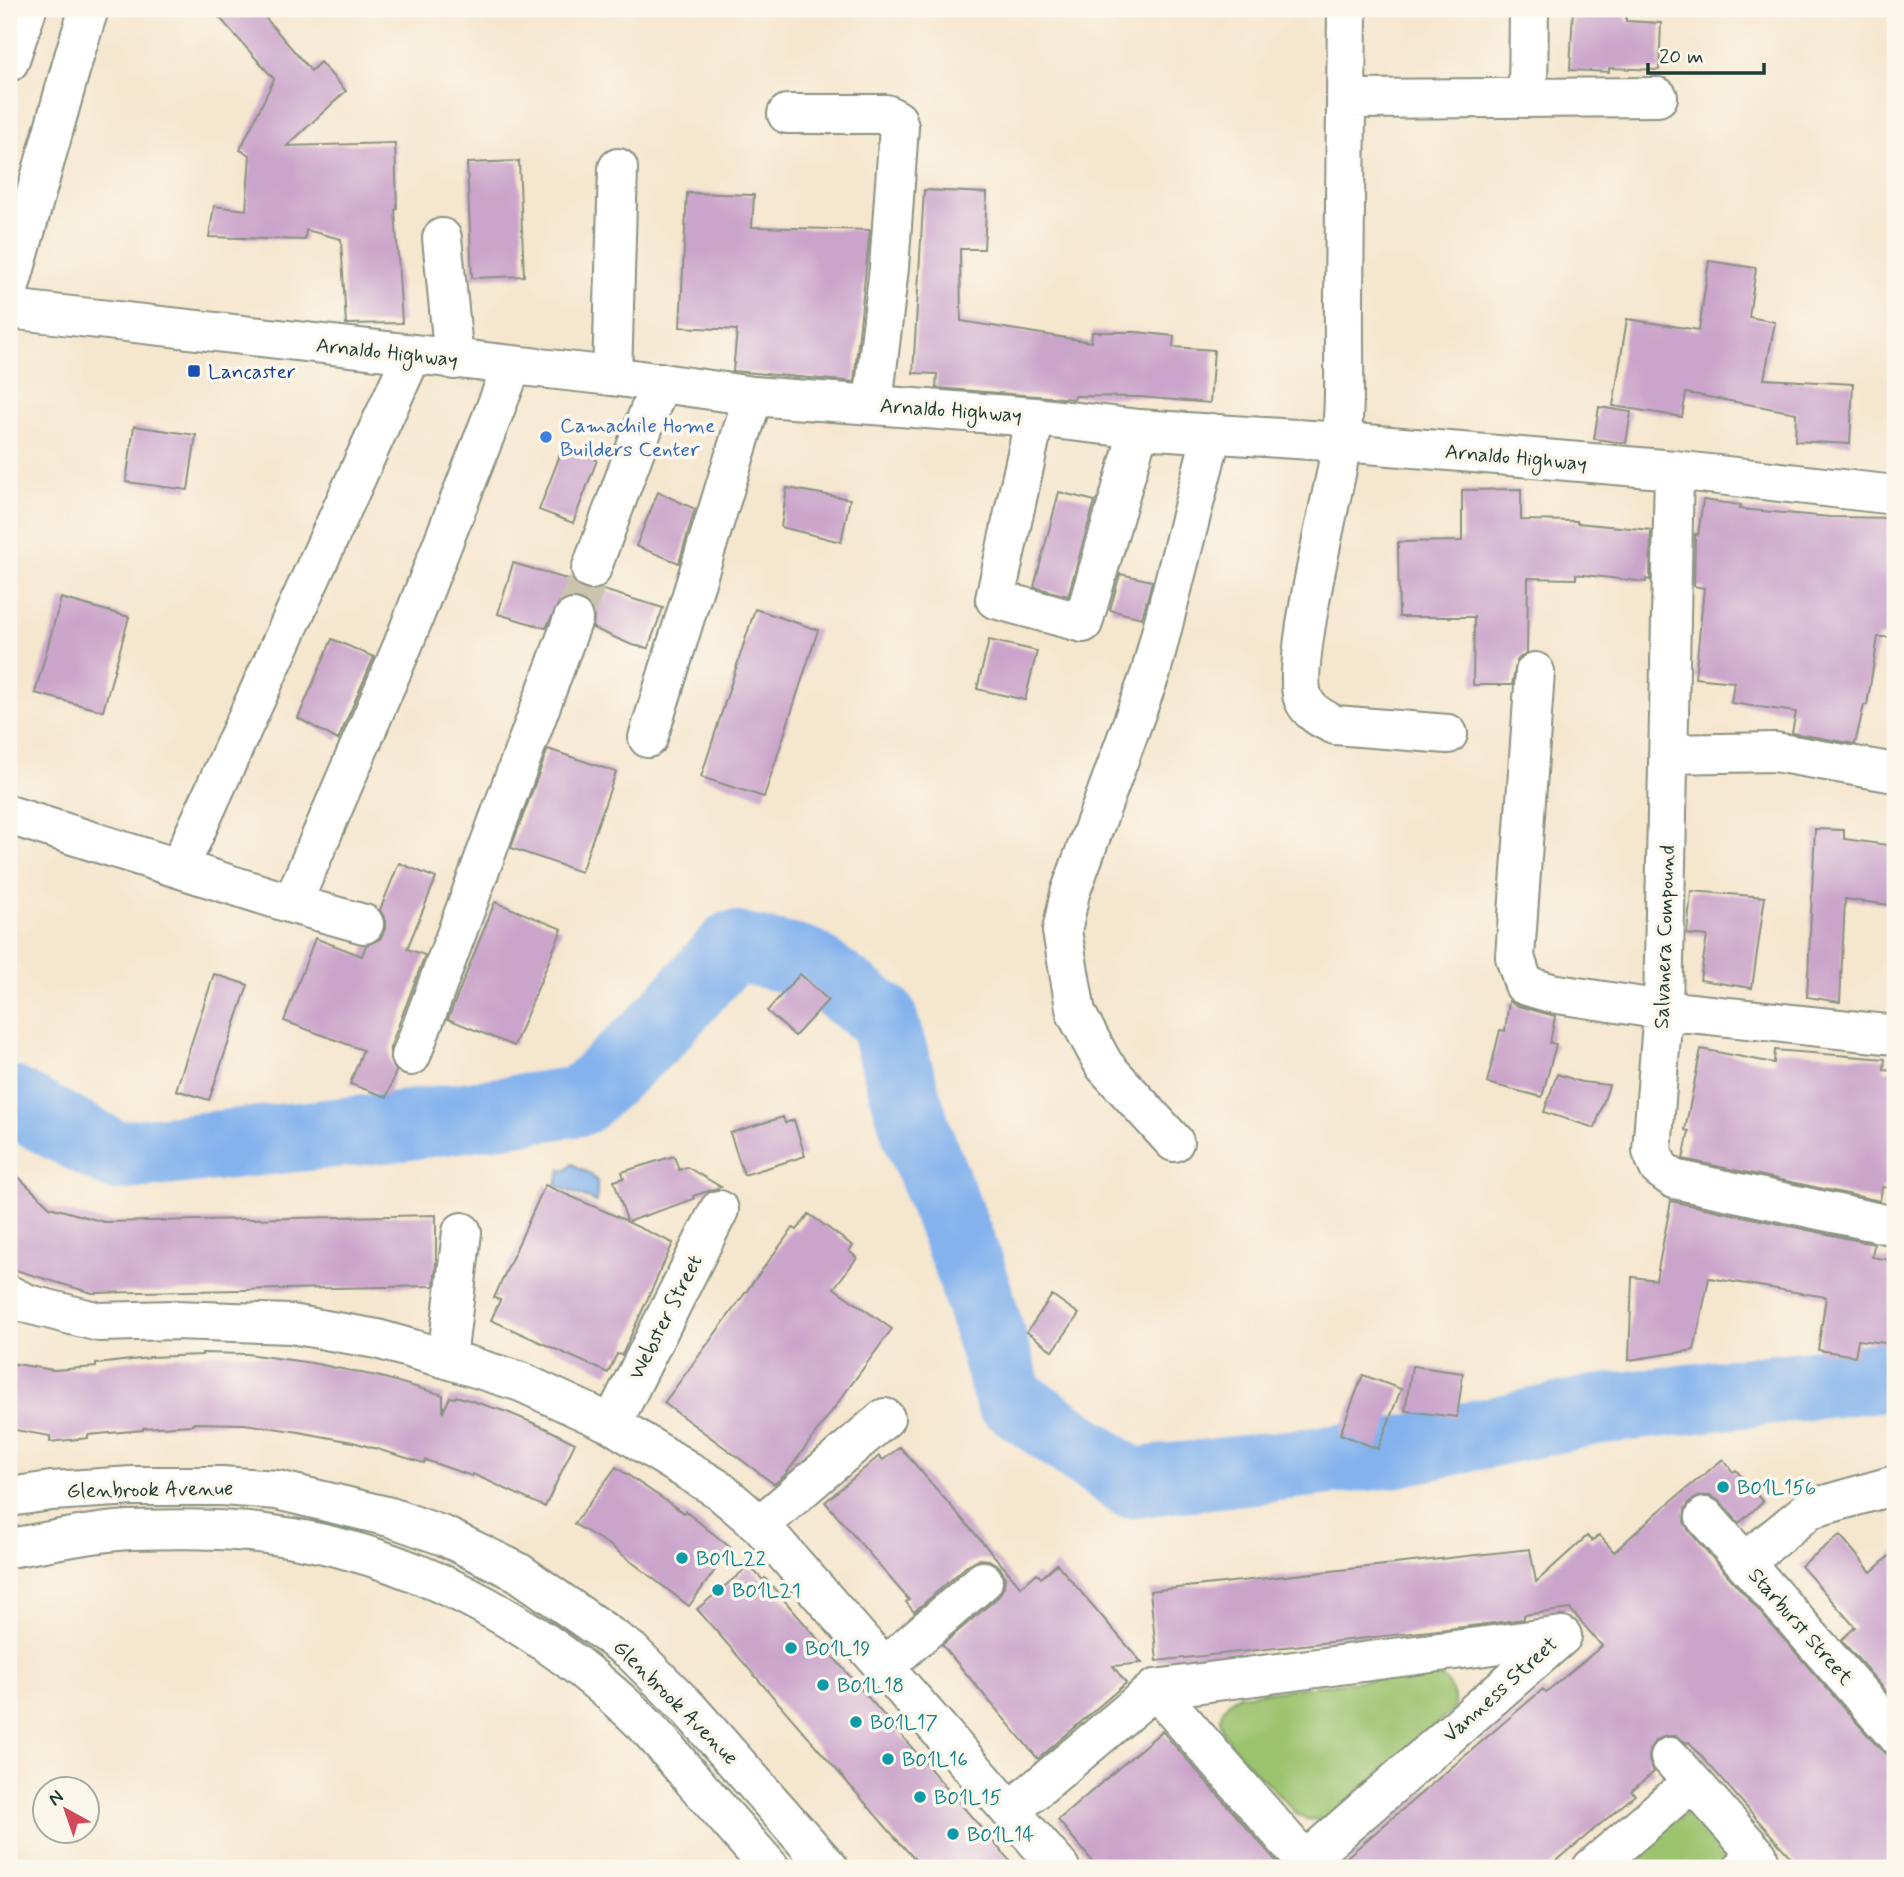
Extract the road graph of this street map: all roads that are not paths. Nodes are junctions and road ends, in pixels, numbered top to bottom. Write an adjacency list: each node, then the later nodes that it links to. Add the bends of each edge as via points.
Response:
1 (27, 9): 5 (street)
2 (89, 9): 12 (street)
3 (1347, 9): 8 (street)
4 (1529, 9): 7 (street)
5 (9, 62)
6 (1658, 97): 7 (street)
7 (1528, 98): 8 (street)
8 (1346, 99): 24 (street)
9 (788, 114): 20 (street, via 886,114 897,120 889,268)
10 (618, 168): 17 (street)
11 (442, 238): 15 (street)
12 (9, 290)
13 (9, 309): 14 (street, Arnaldo Highway)
14 (412, 355): 15 (street, Arnaldo Highway); 35 (street)
15 (454, 360): 16 (street, Arnaldo Highway)
16 (512, 366): 17 (street, Arnaldo Highway); 36 (street, via 403,645)
17 (612, 376): 18 (street, Arnaldo Highway)
18 (660, 382): 19 (street, Arnaldo Highway); 27 (street)
19 (753, 396): 20 (street, Arnaldo Highway); 31 (street)
20 (873, 404): 21 (street, Arnaldo Highway)
21 (1035, 417): 22 (street, Arnaldo Highway); 22 (street, via 995,599 1083,623)
22 (1139, 429): 23 (street, Arnaldo Highway)
23 (1212, 433): 24 (street, Arnaldo Highway); 41 (street, via 1151,672 1070,893 1062,932 1076,1013 1104,1065)
24 (1343, 442): 25 (street, Arnaldo Highway); 30 (street, via 1300,667 1303,698 1320,718 1335,724)
25 (1674, 470): 26 (street, Arnaldo Highway); 32 (street, Salvanera Compound)
26 (1895, 495)
27 (592, 570)
28 (573, 619): 40 (street)
29 (1535, 672): 38 (street, via 1515,957 1524,985)
30 (1448, 734)
31 (648, 738)
32 (1668, 754): 33 (street, via 1775,752); 38 (street, Salvanera Compound)
33 (1895, 774)
34 (9, 815): 35 (street)
35 (179, 868): 36 (street)
36 (292, 904): 37 (street)
37 (364, 924)
38 (1663, 1010): 39 (street); 43 (street, Salvanera Compound, via 1652,1151 1659,1168 1674,1179)
39 (1895, 1035)
40 (411, 1056)
41 (1174, 1142)
42 (719, 1210): 48 (street, Webster Street)
43 (1885, 1224)
44 (462, 1232): 46 (street)
45 (9, 1295): 46 (street, via 99,1322 291,1324 377,1339)
46 (447, 1359): 48 (street, via 520,1382)
47 (885, 1418): 52 (street)
48 (612, 1424): 52 (street, via 718,1489)
49 (1895, 1485): 54 (street, via 1810,1509)
50 (9, 1497): 61 (street, Glenbrook Avenue, via 133,1486 277,1490 390,1517 444,1536 518,1572 631,1651 690,1709)
51 (1705, 1517): 54 (street, Starburst Street)
52 (760, 1525): 56 (street)
53 (9, 1548): 60 (street, Glenbrook Avenue, via 127,1530 234,1531 316,1542 426,1577 482,1603 592,1677 659,1740)
54 (1745, 1562): 58 (street, Starburst Street)
55 (983, 1581): 56 (street)
56 (884, 1667): 59 (street)
57 (1155, 1689): 57 (street, Vanness Street, via 1329,1666 1562,1636 1305,1861); 59 (street)
58 (1895, 1734)
59 (1010, 1811): 62 (street)
60 (770, 1868)
61 (829, 1868)
62 (1059, 1868)
63 (1592, 1868): 64 (street, via 1681,1770 1758,1856)
64 (1743, 1868)

